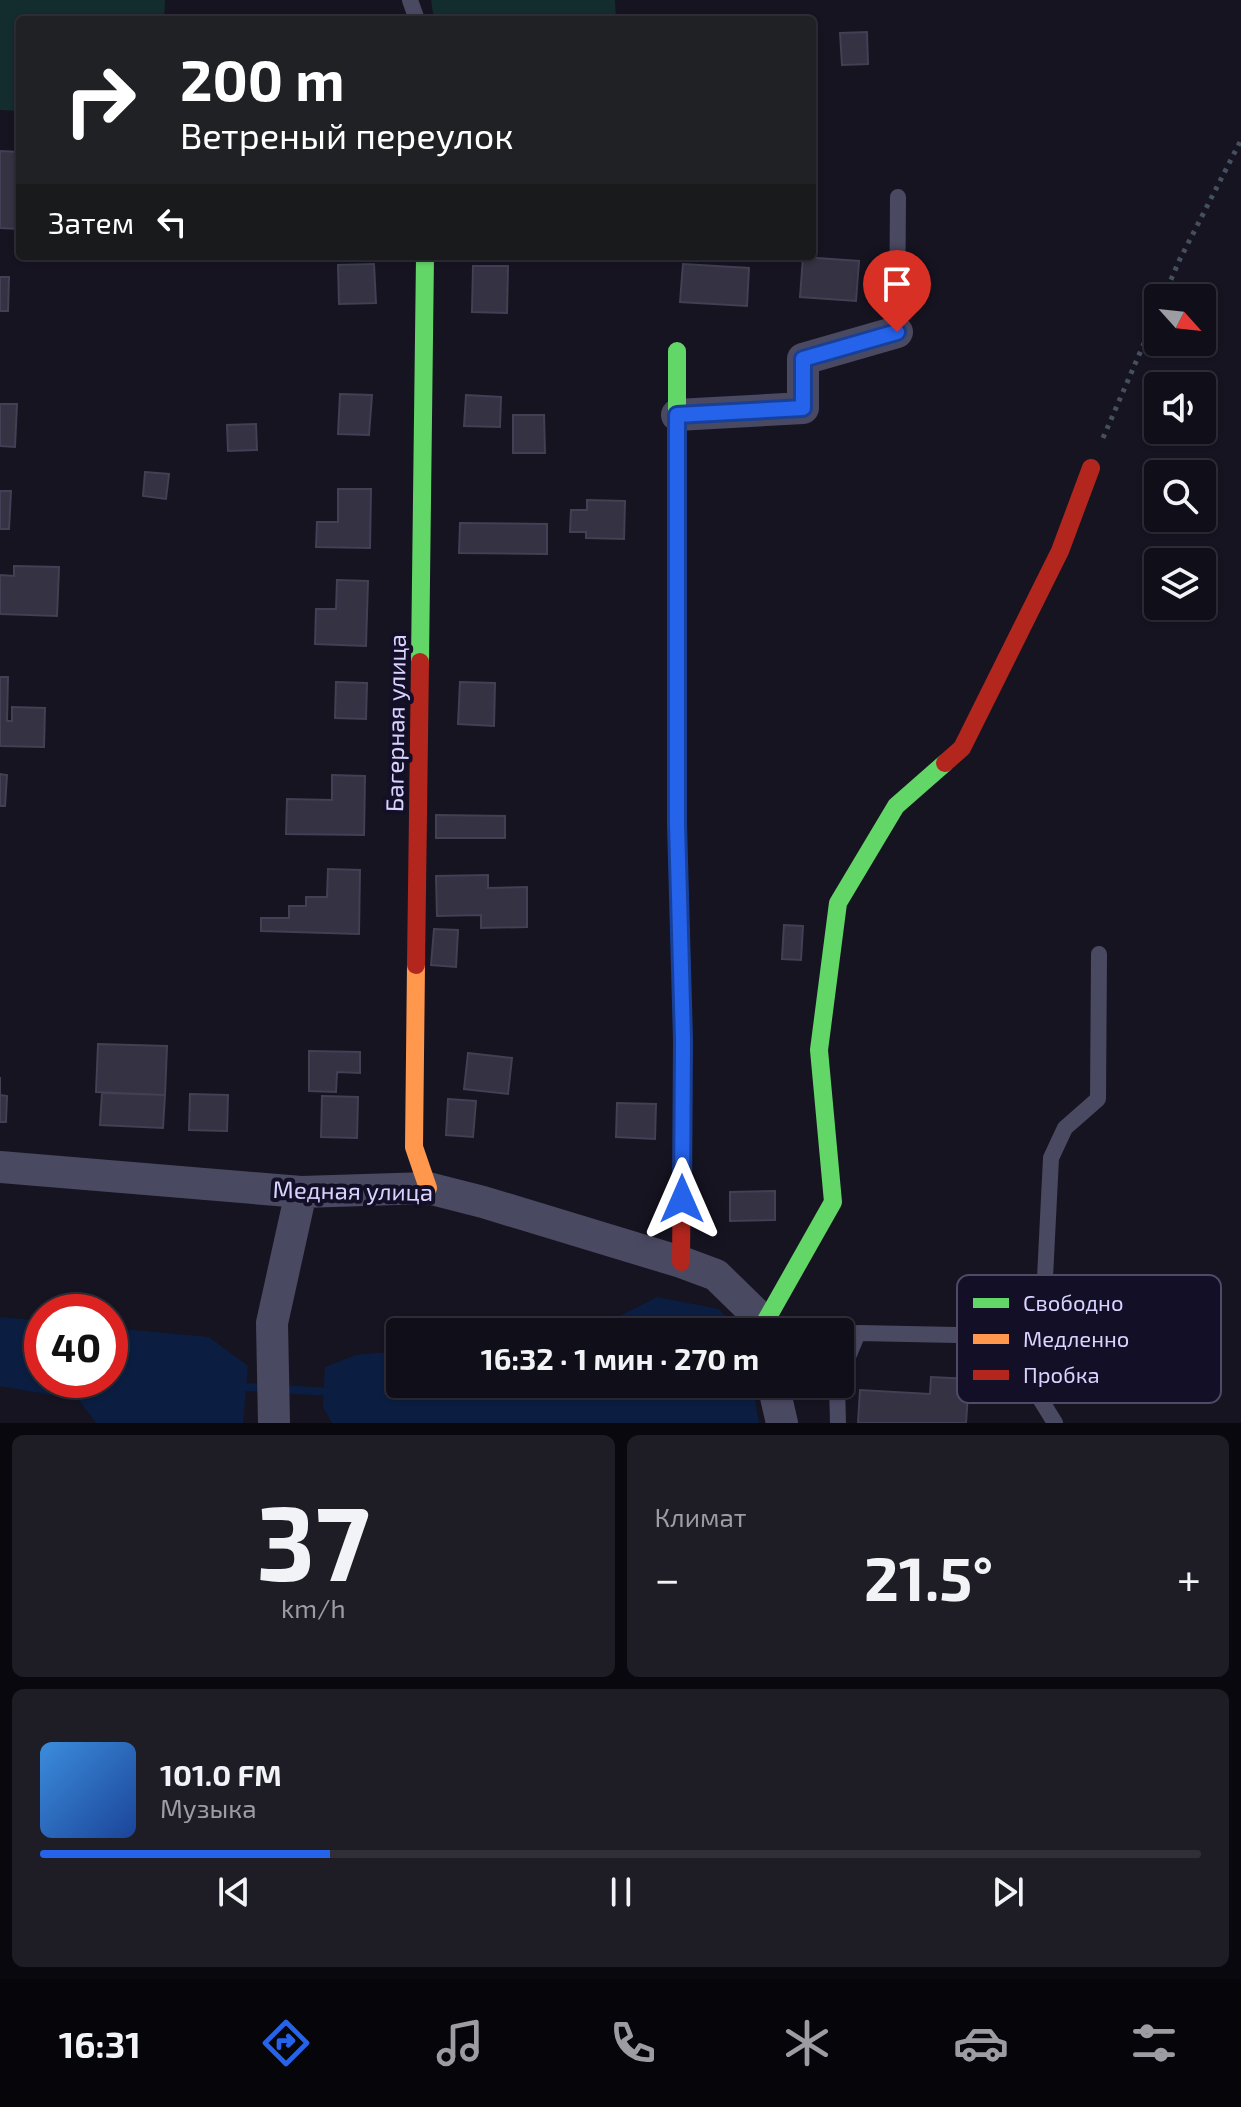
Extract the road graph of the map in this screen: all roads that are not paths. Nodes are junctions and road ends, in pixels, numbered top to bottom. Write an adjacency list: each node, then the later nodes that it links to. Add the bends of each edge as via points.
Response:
1 (898, 197): 3 (lane)
2 (425, 260): 9 (street, Багерная улица, via 414,1147)
3 (897, 332): 5 (street, via 803,359 803,408)
4 (677, 351): 5 (street)
5 (677, 415): 11 (street)
6 (1091, 468): 14 (street, via 1060,551 962,748 896,806 838,903 819,1050 833,1202)
7 (1099, 954): 12 (lane, via 1098,1099 1065,1128 1051,1158)
8 (0, 1167): 10 (street, Медная улица)
9 (428, 1188): 10 (street, Медная улица); 11 (street, Медная улица)
10 (301, 1192): 20 (street, via 272,1323)
11 (681, 1262): 13 (street, Медная улица, via 716,1275)
12 (1045, 1275)
13 (756, 1318)
14 (767, 1318)
15 (957, 1335): 16 (lane, via 858,1333)
16 (854, 1343)
17 (776, 1398): 21 (street)
18 (837, 1398): 22 (lane)
19 (1043, 1403): 23 (lane)
20 (274, 1423)
21 (782, 1423)
22 (838, 1423)
23 (1055, 1423)

